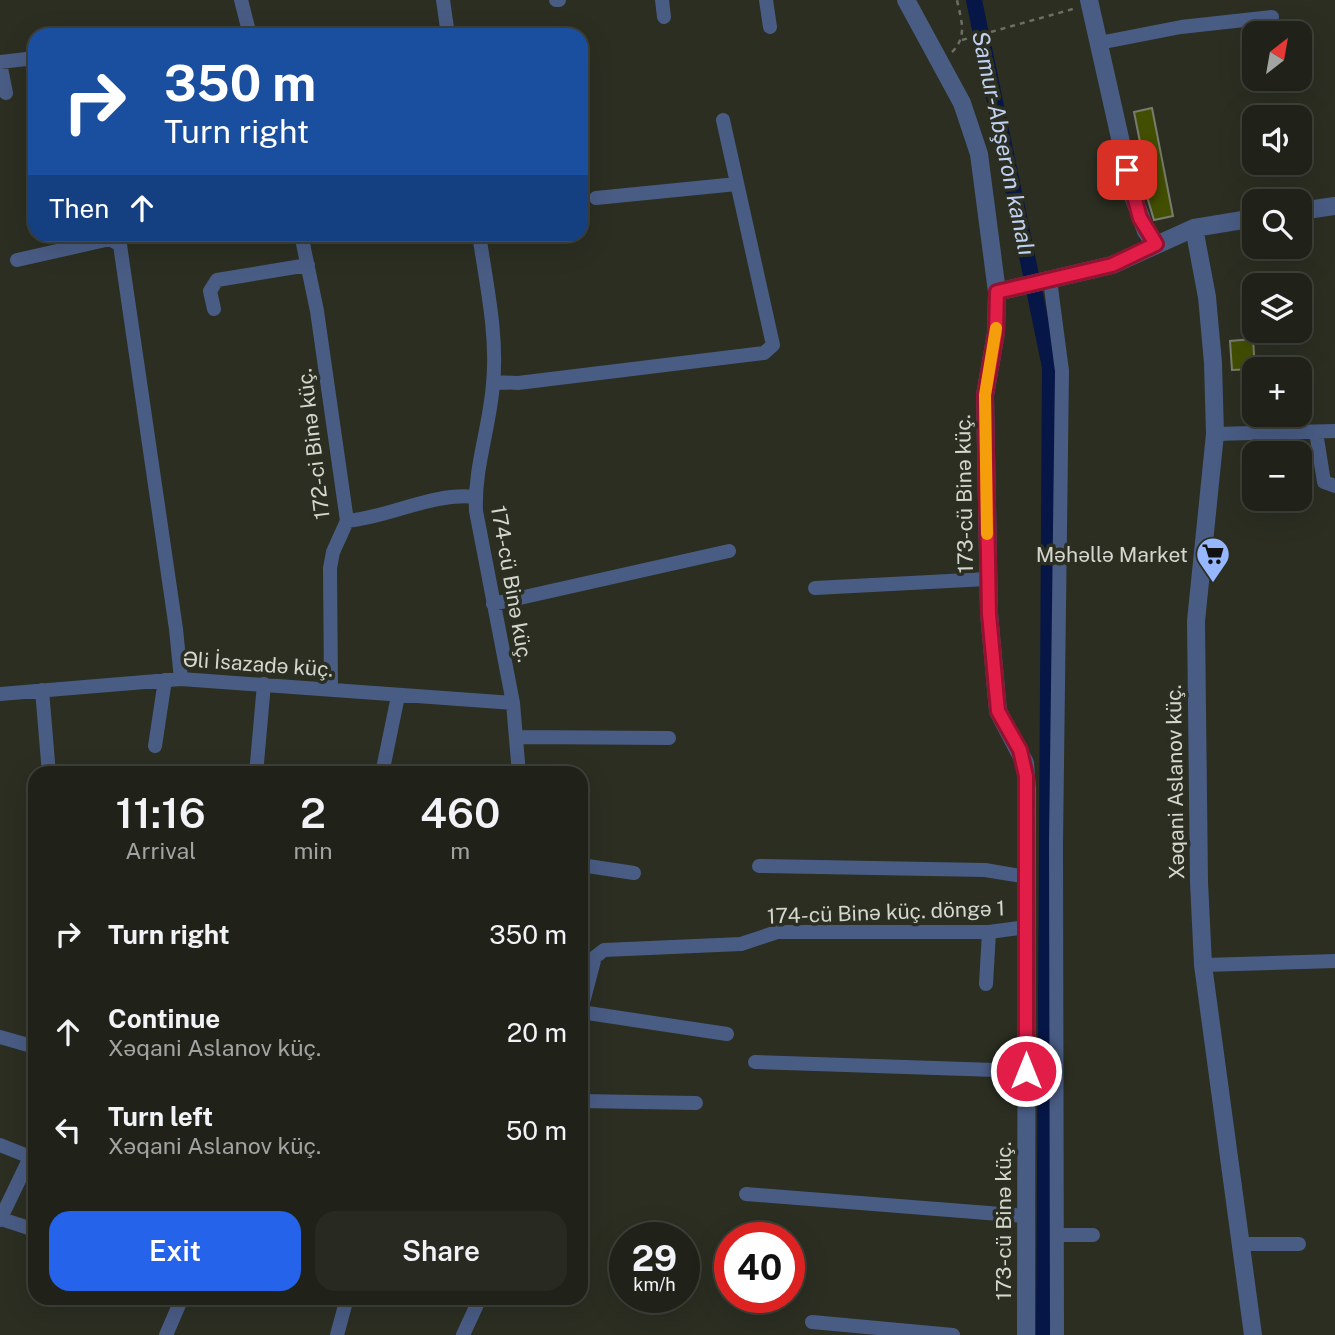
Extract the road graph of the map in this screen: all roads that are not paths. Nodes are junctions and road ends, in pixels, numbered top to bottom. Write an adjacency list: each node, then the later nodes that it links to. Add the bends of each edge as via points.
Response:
1 (241, 0): 10 (street)
2 (443, 0): 11 (street)
3 (662, 0): 8 (street)
4 (766, 0): 9 (street)
5 (906, 0): 31 (street, 173-cü Binə küç., via 977,141)
6 (1090, 2): 12 (street)
7 (1272, 16): 12 (street)
8 (664, 17)
9 (770, 27)
10 (249, 28)
11 (448, 28)
12 (1099, 43): 27 (street, via 1133,196)
13 (28, 59): 14 (street)
14 (0, 63): 15 (street)
15 (6, 93)
16 (723, 120): 17 (street)
17 (737, 184): 18 (street); 33 (street, via 772,345 764,353 518,383)
18 (596, 198)
19 (1335, 206): 20 (street)
20 (1312, 210)
21 (1242, 220): 22 (street)
22 (1194, 228): 27 (street); 36 (street, Xəqani Aslanov küç., via 1207,297)
23 (97, 242): 28 (street)
24 (115, 242): 44 (street, via 120,245)
25 (303, 242): 29 (street, 172-ci Binə küç.)
26 (480, 242): 33 (street, 174-cü Binə küç.)
27 (1156, 244): 30 (street, via 1112,265)
28 (17, 260)
29 (308, 265): 32 (street, via 217,280 210,291); 39 (street, 172-ci Binə küç.)
30 (1050, 280): 31 (street); 84 (street, via 1062,371)
31 (997, 292): 41 (street, 173-cü Binə küç., via 996,333 985,395)
32 (214, 309)
33 (494, 382): 38 (street, 174-cü Binə küç.)
34 (1335, 430): 35 (street)
35 (1316, 432): 36 (street); 37 (street, via 1324,482)
36 (1215, 434): 66 (street, Xəqani Aslanov küç., via 1196,621)
37 (1335, 486)
38 (475, 497): 39 (street, via 450,497); 43 (street, 174-cü Binə küç.)
39 (347, 521): 47 (street, 172-ci Binə küç., via 330,568)
40 (729, 551): 43 (street)
41 (987, 579): 42 (street); 62 (street, 173-cü Binə küç., via 998,711 1025,763)
42 (815, 588)
43 (493, 604): 51 (street, 174-cü Binə küç.)
44 (181, 679): 45 (street, Əli İsazadə küç.); 46 (street, Əli İsazadə küç.)
45 (165, 680): 48 (street, Əli İsazadə küç.); 54 (street)
46 (264, 684): 47 (street, Əli İsazadə küç.); 57 (street)
47 (331, 689): 50 (street, Əli İsazadə küç.)
48 (42, 690): 49 (street, Əli İsazadə küç.); 56 (street)
49 (0, 694)
50 (398, 695): 51 (street, Əli İsazadə küç.); 55 (street)
51 (513, 703): 52 (street, 174-cü Binə küç.)
52 (518, 737): 53 (street); 58 (street, 174-cü Binə küç.)
53 (669, 738)
54 (155, 746)
55 (384, 764)
56 (49, 766)
57 (257, 766)
58 (519, 766)
59 (588, 866): 61 (street)
60 (759, 866): 62 (street, via 985,870)
61 (634, 873)
62 (1027, 877): 63 (street, 173-cü Binə küç.)
63 (1026, 927): 64 (street, 174-cü Binə küç. döngə 1); 74 (street, 173-cü Binə küç.)
64 (989, 932): 67 (street, 174-cü Binə küç. döngə 1, via 777,932 741,944 604,950); 68 (street)
65 (1335, 961): 66 (street)
66 (1203, 965): 86 (street, Xəqani Aslanov küç.)
67 (588, 971)
68 (986, 984)
69 (588, 1012): 70 (street)
70 (727, 1034)
71 (0, 1037): 72 (street)
72 (28, 1045)
73 (755, 1062): 74 (street)
74 (1026, 1071): 81 (street, 173-cü Binə küç.)
75 (588, 1101): 76 (street)
76 (696, 1103)
77 (0, 1145): 78 (street)
78 (28, 1151)
79 (28, 1162): 82 (street)
80 (746, 1194): 81 (street)
81 (1026, 1216): 96 (street, 173-cü Binə küç.)
82 (0, 1220): 83 (street)
83 (28, 1228)
84 (1057, 1235): 85 (street); 97 (street)
85 (1093, 1235)
86 (1240, 1244): 87 (street); 98 (street, Xəqani Aslanov küç.)
87 (1299, 1244)
88 (179, 1305): 92 (street)
89 (345, 1305): 93 (street)
90 (477, 1305): 94 (street)
91 (812, 1322): 95 (street)
92 (166, 1335)
93 (337, 1335)
94 (463, 1335)
95 (953, 1335)
96 (1026, 1335)
97 (1057, 1335)
98 (1253, 1335)

